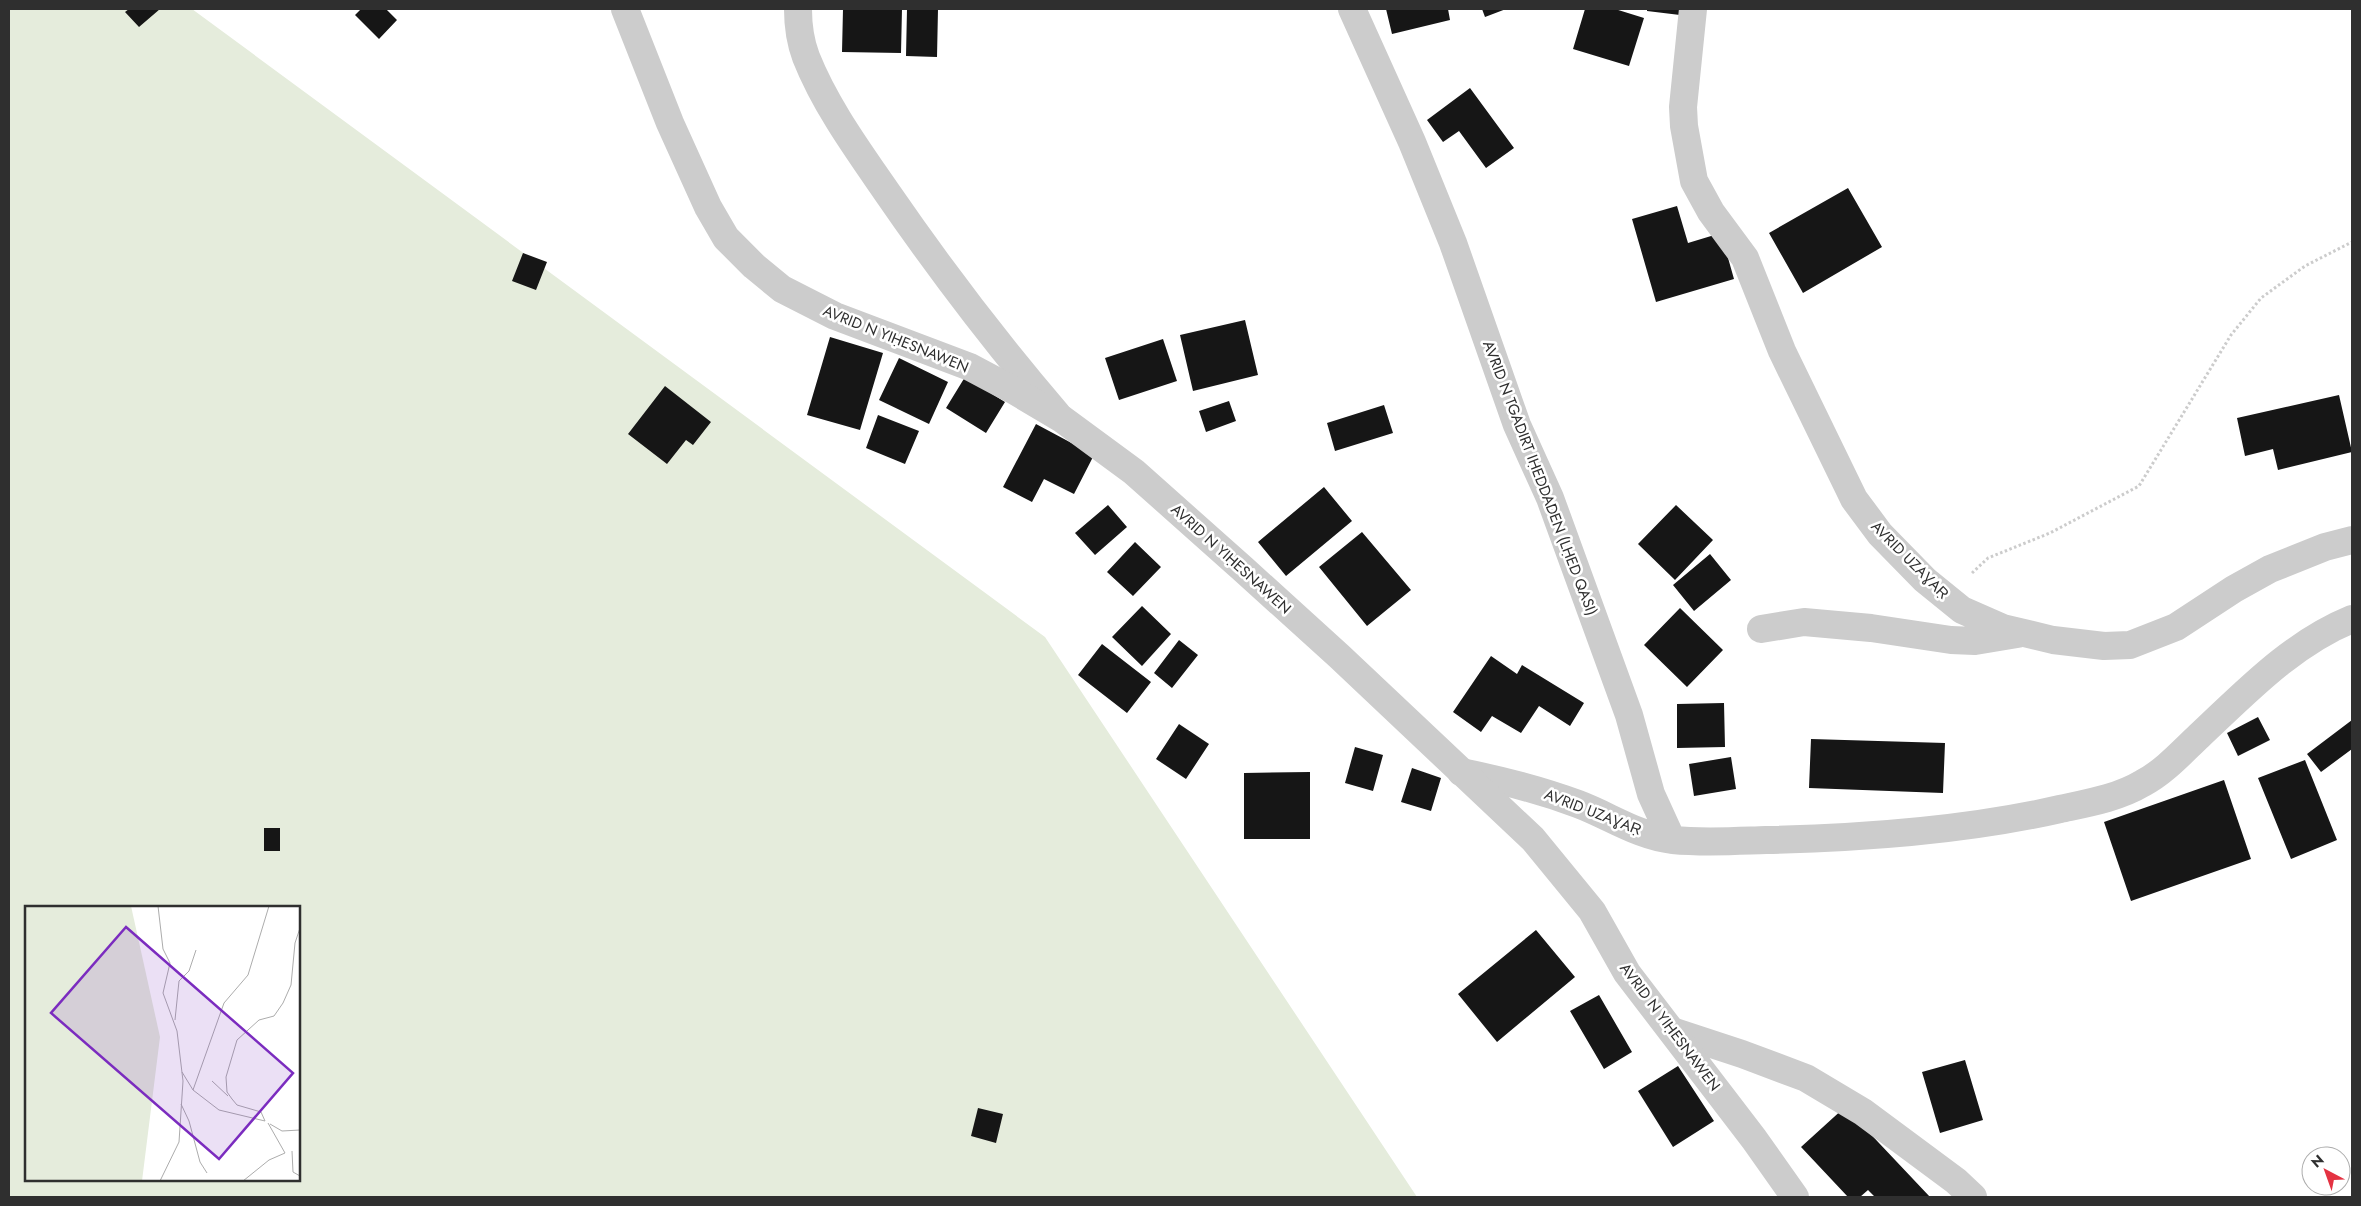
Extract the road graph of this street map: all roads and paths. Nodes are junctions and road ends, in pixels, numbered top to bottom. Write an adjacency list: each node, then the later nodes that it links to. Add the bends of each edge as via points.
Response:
1 (625, 9): 6 (street, AVRID N YIḤESNAWEN, via 670,123 708,207 726,238 754,266 782,289 835,316 970,368)
2 (798, 9): 6 (street, via 800,38 807,58 850,140 1007,356)
3 (1352, 9): 13 (street, AVRID N TGADIRT IḤEDDADEN (LḤED QASI), via 1453,243 1517,425 1550,498 1629,715 1652,794)
4 (1693, 9): 8 (street, AVRID UZAƔAṚ, via 1683,108 1694,181 1711,212 1745,258 1782,351 1854,499 1880,534)
5 (2352, 242): 8 (path, via 2304,266 2260,298 2230,335 2139,486 2050,534 1988,558)
6 (1062, 419): 12 (street, AVRID N YIḤESNAWEN, via 1134,472 1339,656)
7 (2352, 540): 11 (street, AVRID UZAƔAṚ, via 2270,569 2176,627 2130,645 2104,646)
8 (1945, 596): 11 (street, AVRID UZAƔAṚ, via 1962,610 1988,622)
9 (2352, 619): 13 (street, AVRID UZAƔAṚ, via 2309,641 2268,671 2159,772 2117,795 2026,817 1964,826 1828,838)
10 (1761, 629): 11 (street, via 1804,622 1950,640)
11 (2026, 633)
12 (1461, 772): 13 (street, AVRID UZAƔAṚ, via 1510,782 1580,805 1636,831); 14 (street, AVRID N YIḤESNAWEN, via 1533,838 1592,911 1627,973)
13 (1672, 840)
14 (1672, 1031): 15 (street, AVRID N YIḤESNAWEN); 16 (street, via 1806,1078 1863,1112)
15 (1795, 1197)
16 (1973, 1197)

